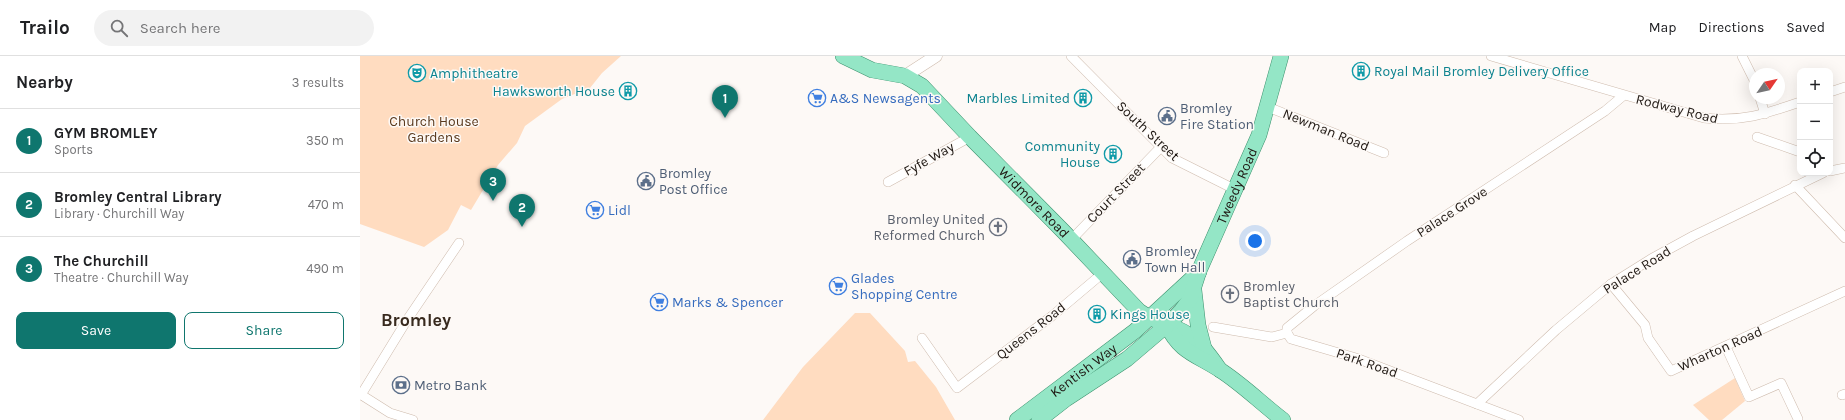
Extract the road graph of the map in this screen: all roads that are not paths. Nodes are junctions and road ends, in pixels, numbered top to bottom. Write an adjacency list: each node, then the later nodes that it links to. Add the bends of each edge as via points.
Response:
1 (843, 56): 10 (main road, via 872,70)
2 (936, 56): 10 (street)
3 (1071, 56): 20 (street, South Street)
4 (1272, 56): 9 (main road, Tweedy Road)
5 (1281, 56): 9 (main road, Tweedy Road)
6 (1491, 56): 13 (street, Rodway Road)
7 (1742, 56): 8 (street)
8 (1749, 70)
9 (1276, 75): 16 (main road, Tweedy Road)
10 (905, 76): 18 (main road, Widmore Road, via 926,89)
11 (1845, 86): 12 (street)
12 (1833, 91)
13 (1623, 96): 17 (street, Rodway Road, via 1704,118 1726,120); 38 (street, Palace Grove, via 1604,112 1314,306 1287,328)
14 (1797, 103): 17 (street, Rodway Road)
15 (1762, 104): 17 (street)
16 (1268, 107): 22 (street, Newman Road); 26 (main road, Tweedy Road)
17 (1765, 114)
18 (970, 137): 24 (street, Fyfe Way); 28 (main road, Widmore Road)
19 (1757, 137): 21 (street)
20 (1161, 147): 26 (street, South Street, via 1172,158); 28 (street, Court Street)
21 (1797, 151)
22 (1384, 153)
23 (1816, 176): 25 (street, Palace Road)
24 (888, 182)
25 (1795, 185): 27 (street); 32 (street, Palace Road, via 1687,239)
26 (1236, 190): 30 (main road, Tweedy Road)
27 (1845, 238)
28 (1071, 240): 31 (main road, Widmore Road)
29 (459, 243): 43 (street)
30 (1200, 271): 33 (main road, Tweedy Road); 35 (main road, Tweedy Road)
31 (1103, 273): 35 (main road, Widmore Road, via 1138,311); 39 (street, Queens Road, via 1052,316 957,388)
32 (1610, 284): 40 (street, Wharton Road, via 1645,325 1648,338 1671,371); 44 (street, Palace Road, via 1556,330)
33 (1194, 290): 36 (main road, Tweedy Road, via 1186,306); 41 (main road, via 1198,325)
34 (1845, 291): 40 (street, Wharton Road)
35 (1149, 319): 36 (main road, Widmore Road); 47 (main road, Kentish Way)
36 (1167, 325): 41 (main road, Widmore Road, via 1179,330); 42 (main road, Widmore Road, via 1181,346 1196,358); 48 (main road, Kentish Way, via 1126,360)
37 (1213, 327): 38 (street, via 1272,337)
38 (1287, 333): 44 (street, Park Road, via 1291,339 1356,358)
39 (922, 338)
40 (1726, 347): 46 (street, via 1749,397 1781,383)
41 (1204, 348): 42 (main road, Widmore Road)
42 (1220, 370): 49 (main road, Widmore Road)
43 (361, 394): 45 (street, via 390,413)
44 (1477, 404): 50 (street, Park Road)
45 (410, 419)
46 (1798, 419)
47 (1016, 420)
48 (1039, 420)
49 (1283, 420)
50 (1519, 420)

